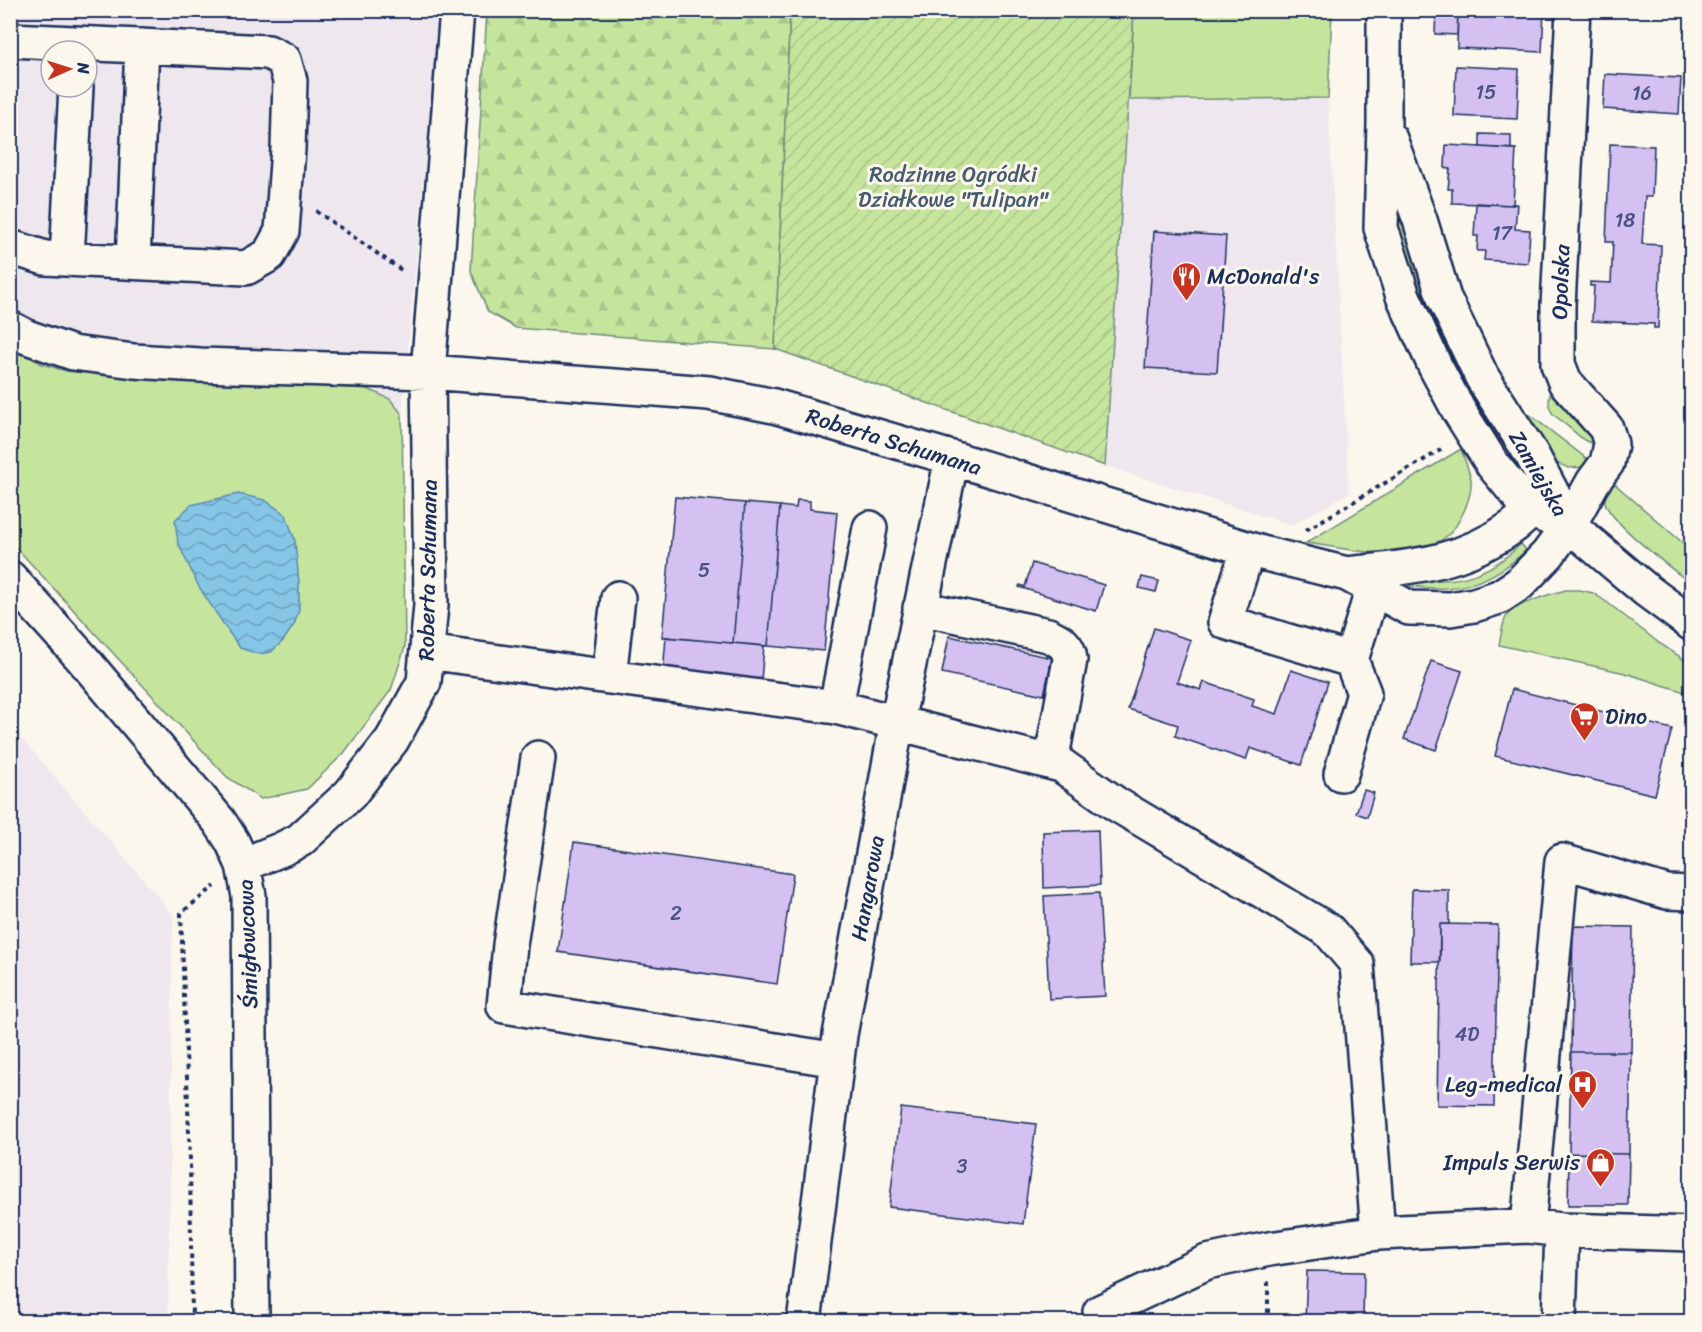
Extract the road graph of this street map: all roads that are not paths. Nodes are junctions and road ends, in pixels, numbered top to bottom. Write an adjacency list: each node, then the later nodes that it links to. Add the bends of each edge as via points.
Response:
1 (457, 10): 13 (street, Roberta Schumana)
2 (1384, 10): 15 (street, Zamiejska, via 1384,123 1444,298 1482,377 1532,455)
3 (1573, 10): 16 (street, Opolska, via 1558,364 1565,382 1606,428 1611,444 1606,463)
4 (10, 40): 5 (street)
5 (39, 43)
6 (142, 46): 7 (street); 11 (street); 11 (street, via 268,52 284,60 290,81 282,231 269,255 246,268)
7 (99, 47)
8 (75, 99): 10 (street)
9 (10, 247): 10 (street, via 45,258)
10 (67, 259): 11 (street)
11 (134, 262)
12 (10, 328): 13 (street, Roberta Schumana, via 73,353 134,361)
13 (428, 372): 14 (street, Roberta Schumana, via 709,393 774,406); 24 (street, Roberta Schumana, via 431,604)
14 (952, 458): 18 (street, Roberta Schumana); 22 (street, Hangarowa)
15 (1541, 501): 16 (street, Zamiejska); 20 (street, Roberta Schumana, via 1512,527 1468,552)
16 (1569, 525): 20 (street, Roberta Schumana, via 1519,584 1499,597 1474,605 1409,608); 23 (street)
17 (870, 528): 27 (street)
18 (1248, 549): 20 (street, Roberta Schumana); 25 (street, via 1225,622)
19 (10, 578): 32 (street, Śmigłowcowa, via 219,821)
20 (1360, 581): 25 (street)
21 (618, 598): 26 (street)
22 (920, 608): 28 (street, Hangarowa); 30 (street, via 1048,635 1066,645 1070,660)
23 (1692, 624)
24 (427, 652): 26 (street); 32 (street, Roberta Schumana, via 424,682 392,740 350,794 300,840)
25 (1351, 660): 31 (street, via 1364,693)
26 (609, 677): 27 (street)
27 (836, 707): 28 (street)
28 (897, 722): 30 (street); 34 (street, Hangarowa)
29 (538, 758): 34 (street, via 504,1006)
30 (1051, 762): 37 (street, via 1328,930 1357,964)
31 (1341, 774)
32 (243, 865): 40 (street, Śmigłowcowa, via 249,896)
33 (1692, 893): 35 (street, via 1667,892 1562,861)
34 (837, 1060): 41 (street, Hangarowa)
35 (1528, 1226): 36 (street); 37 (street)
36 (1562, 1230): 38 (street); 42 (street)
37 (1378, 1233): 39 (street, via 1207,1262)
38 (1692, 1234)
39 (1100, 1312)
40 (252, 1322)
41 (804, 1322)
42 (1559, 1322)

